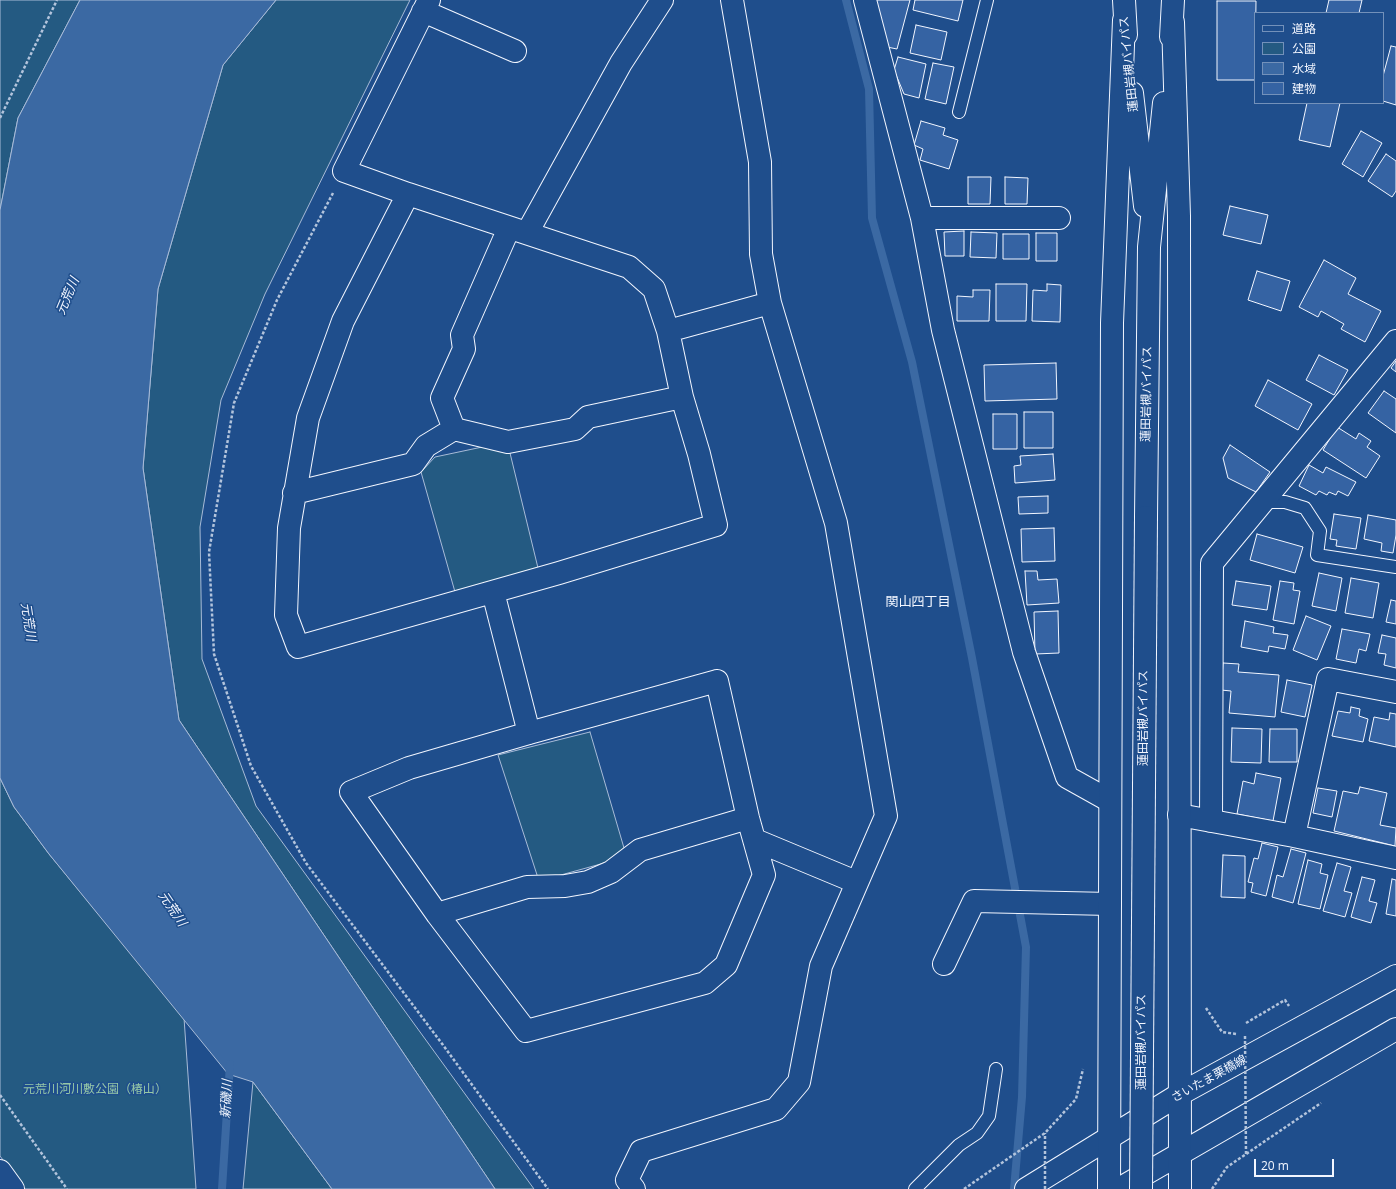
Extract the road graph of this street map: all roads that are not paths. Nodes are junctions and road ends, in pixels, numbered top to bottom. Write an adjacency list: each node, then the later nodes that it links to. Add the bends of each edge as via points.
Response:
1 (662, 0): 14 (main road)
2 (732, 0): 16 (main road, via 760,162 761,254)
3 (865, 0): 12 (main road)
4 (986, 0): 10 (lane)
5 (1173, 0): 8 (main road, 蓮田岩槻バイパス)
6 (426, 5): 9 (main road); 11 (main road, via 344,171)
7 (1124, 10): 15 (main road, 蓮田岩槻バイパス); 27 (main road, via 1112,323)
8 (1173, 22): 15 (main road, 蓮田岩槻バイパス); 28 (main road, via 1179,216)
9 (515, 50)
10 (959, 112)
11 (408, 194): 14 (main road); 21 (main road, via 342,321 308,418)
12 (922, 218): 13 (main road); 27 (main road, via 943,330 1024,652 1067,777)
13 (1059, 218)
14 (518, 231): 17 (main road, via 629,267 654,289); 20 (main road, via 462,335 464,349 442,398)
15 (1149, 247): 51 (main road, 蓮田岩槻バイパス, bridge)
16 (770, 303): 17 (main road); 34 (main road, via 836,523 886,816)
17 (668, 331): 19 (main road)
18 (1396, 341): 22 (main road)
19 (682, 397): 20 (main road, via 588,417 575,429 508,442); 24 (main road, via 716,526)
20 (454, 429): 21 (main road, via 426,446 413,464)
21 (294, 493): 24 (main road, via 289,528 286,615 298,647)
22 (1264, 502): 23 (lane, via 1285,502 1305,508 1320,531 1317,555); 30 (main road, via 1212,563)
23 (1396, 567)
24 (493, 592): 26 (main road)
25 (1396, 692): 31 (main road, via 1328,678)
26 (529, 733): 29 (main road, via 717,681); 36 (main road, via 409,768 351,792)
27 (1110, 801): 35 (main road)
28 (1179, 815): 30 (main road); 41 (main road)
29 (748, 818): 32 (main road); 36 (main road, via 640,850 611,872 588,882 565,886 527,887)
30 (1211, 821): 31 (main road)
31 (1294, 836): 33 (main road)
32 (755, 840): 34 (main road); 36 (main road, via 764,875 726,965 705,983 526,1031)
33 (1396, 858)
34 (856, 882): 46 (main road, via 821,966 799,1082 776,1109 641,1151 627,1180)
35 (1110, 904): 37 (main road, via 974,901); 42 (main road)
36 (437, 914)
37 (944, 964)
38 (1396, 976): 41 (main road, さいたま栗橋線)
39 (1396, 1029): 43 (main road)
40 (996, 1069): 47 (lane, via 989,1116 977,1133 959,1145)
41 (1180, 1094): 42 (main road, さいたま栗橋線); 43 (main road)
42 (1109, 1138): 48 (main road, さいたま栗橋線); 49 (main road)
43 (1180, 1154): 50 (main road); 52 (main road)
44 (0, 1171): 45 (main road)
45 (13, 1189)
46 (634, 1189)
47 (915, 1189)
48 (1026, 1189)
49 (1109, 1189)
50 (1119, 1189)
51 (1141, 1189)
52 (1180, 1189)

